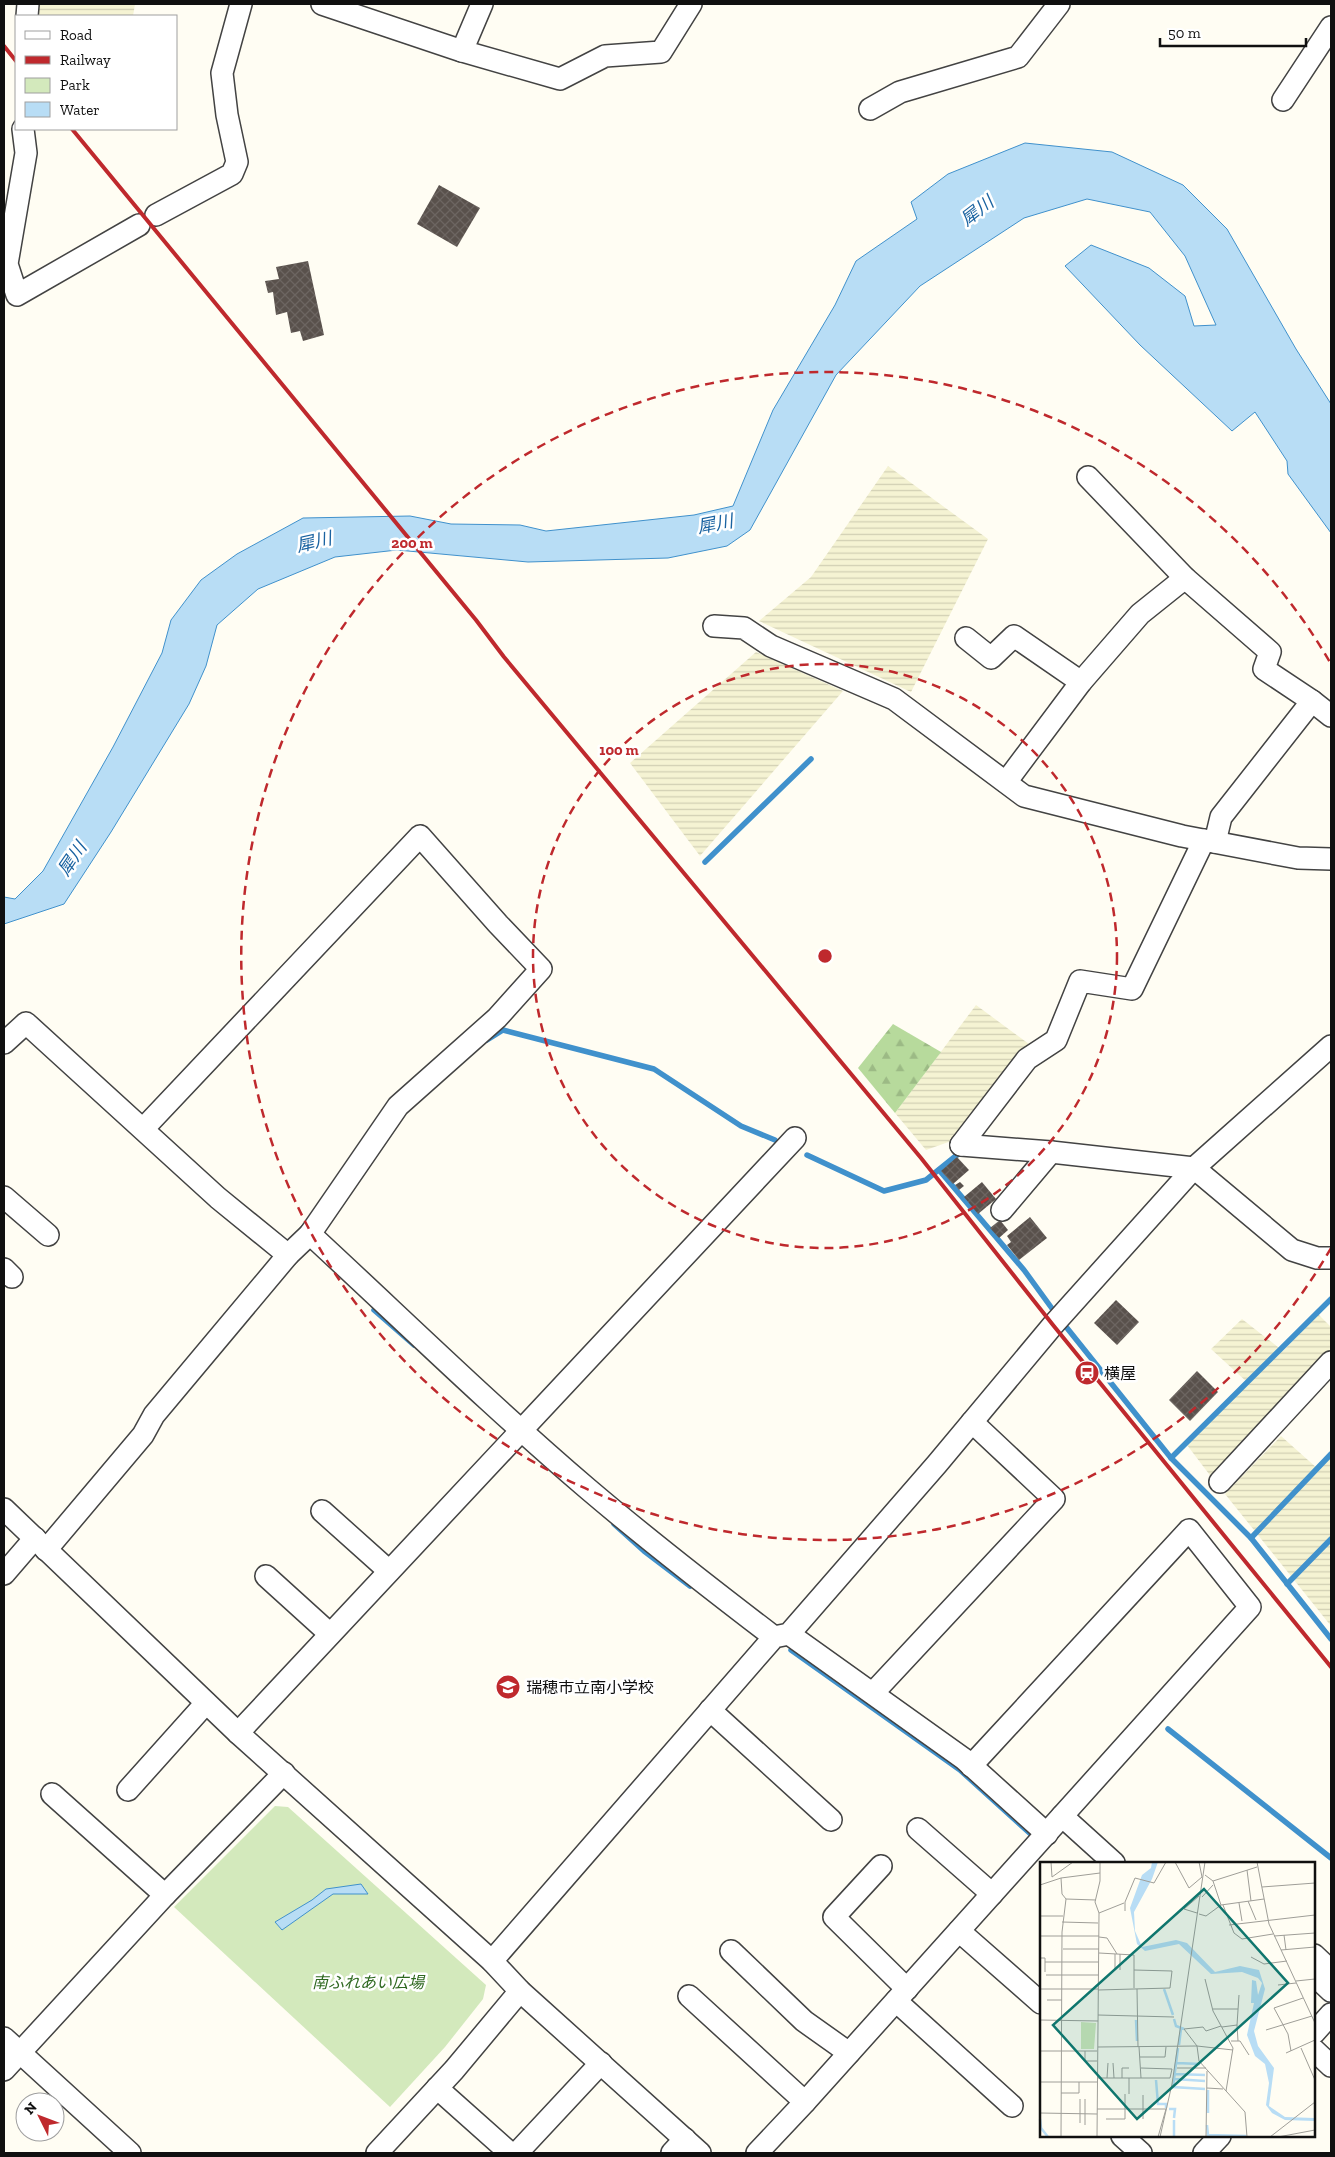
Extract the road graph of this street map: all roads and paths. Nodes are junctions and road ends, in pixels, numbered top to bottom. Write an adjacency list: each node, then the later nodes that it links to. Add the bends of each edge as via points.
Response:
1 (241, 4): 11 (street, via 222,73 237,162 232,174 17,295 7,264 26,153)
2 (322, 4): 6 (street)
3 (482, 4): 8 (street)
4 (691, 4): 8 (street, via 661,52 605,56 560,79)
5 (1059, 4): 10 (street, via 1018,57 900,92)
6 (358, 9): 8 (street)
7 (1331, 27): 9 (street)
8 (462, 51)
9 (1283, 100)
10 (870, 108)
11 (24, 130)
12 (1088, 476): 13 (street)
13 (1186, 578): 16 (street, via 1140,614); 17 (street, via 1270,652 1264,669)
14 (714, 626): 19 (street, via 744,628 772,646 894,699)
15 (966, 638): 16 (street, via 991,658 1014,636)
16 (1081, 682): 19 (street)
17 (1312, 702): 18 (street); 20 (street, via 1221,816)
18 (1331, 716)
19 (1006, 782): 20 (street, via 1024,796)
20 (1209, 841): 21 (street, via 1298,858); 26 (street, via 1132,989 1080,981 1056,1040 1027,1059 961,1145)
21 (1331, 860)
22 (4, 1043): 24 (street, via 26,1023)
23 (1331, 1046): 27 (street)
24 (144, 1128): 30 (street, via 420,836 541,969 497,1018 398,1106); 32 (street, via 218,1198)
25 (795, 1138): 36 (street)
26 (1051, 1152): 27 (street); 29 (street)
27 (1194, 1168): 33 (street, via 1292,1250 1317,1258); 35 (street, via 1053,1324)
28 (4, 1197): 31 (street)
29 (1002, 1210)
30 (310, 1234): 32 (street); 36 (street)
31 (48, 1235)
32 (288, 1255): 40 (street, via 154,1415 144,1435)
33 (1331, 1258)
34 (1331, 1362): 37 (street)
35 (972, 1422): 45 (street); 46 (street, via 1054,1498)
36 (522, 1431): 41 (street); 45 (street, via 669,1556)
37 (1220, 1482)
38 (4, 1509): 40 (street)
39 (322, 1511): 41 (street)
40 (40, 1544): 42 (street); 47 (street)
41 (389, 1571): 44 (street)
42 (4, 1574)
43 (266, 1576): 44 (street)
44 (330, 1634): 49 (street)
45 (782, 1635): 46 (street); 48 (street)
46 (872, 1693): 50 (street)
47 (206, 1702): 49 (street); 52 (street)
48 (710, 1710): 55 (street); 65 (street)
49 (238, 1733): 51 (street)
50 (971, 1766): 54 (street, via 1189,1530 1250,1607); 57 (street)
51 (284, 1772): 61 (street); 65 (street, via 333,1820)
52 (128, 1790)
53 (52, 1794): 61 (street)
54 (1062, 1816): 57 (street); 58 (street)
55 (831, 1820)
56 (918, 1829): 60 (street)
57 (1046, 1834): 60 (street)
58 (1113, 1862)
59 (881, 1866): 70 (street, via 834,1918)
60 (992, 1894): 62 (street)
61 (165, 1895): 77 (street)
62 (959, 1930): 70 (street); 72 (street)
63 (731, 1951): 78 (street, via 804,2021)
64 (1315, 1956): 66 (street)
65 (492, 1961): 68 (street)
66 (1331, 1971)
67 (1315, 1976): 69 (street)
68 (520, 1991): 79 (street); 82 (street)
69 (1331, 1991)
70 (901, 1995): 78 (street); 84 (street)
71 (690, 1996): 83 (street)
72 (1040, 2002)
73 (1331, 2014): 74 (street)
74 (1315, 2032)
75 (4, 2038): 77 (street)
76 (1315, 2051): 80 (street)
77 (19, 2053): 81 (street); 88 (street)
78 (849, 2053): 83 (street)
79 (601, 2063): 87 (street); 91 (street)
80 (1331, 2066)
81 (4, 2070)
82 (437, 2088): 89 (street); 90 (street)
83 (805, 2102): 92 (street)
84 (1012, 2106)
85 (1123, 2137): 93 (street)
86 (1219, 2137): 94 (street)
87 (686, 2149)
88 (130, 2153)
89 (377, 2153)
90 (510, 2153)
91 (517, 2153)
92 (757, 2153)
93 (1141, 2153)
94 (1204, 2153)

